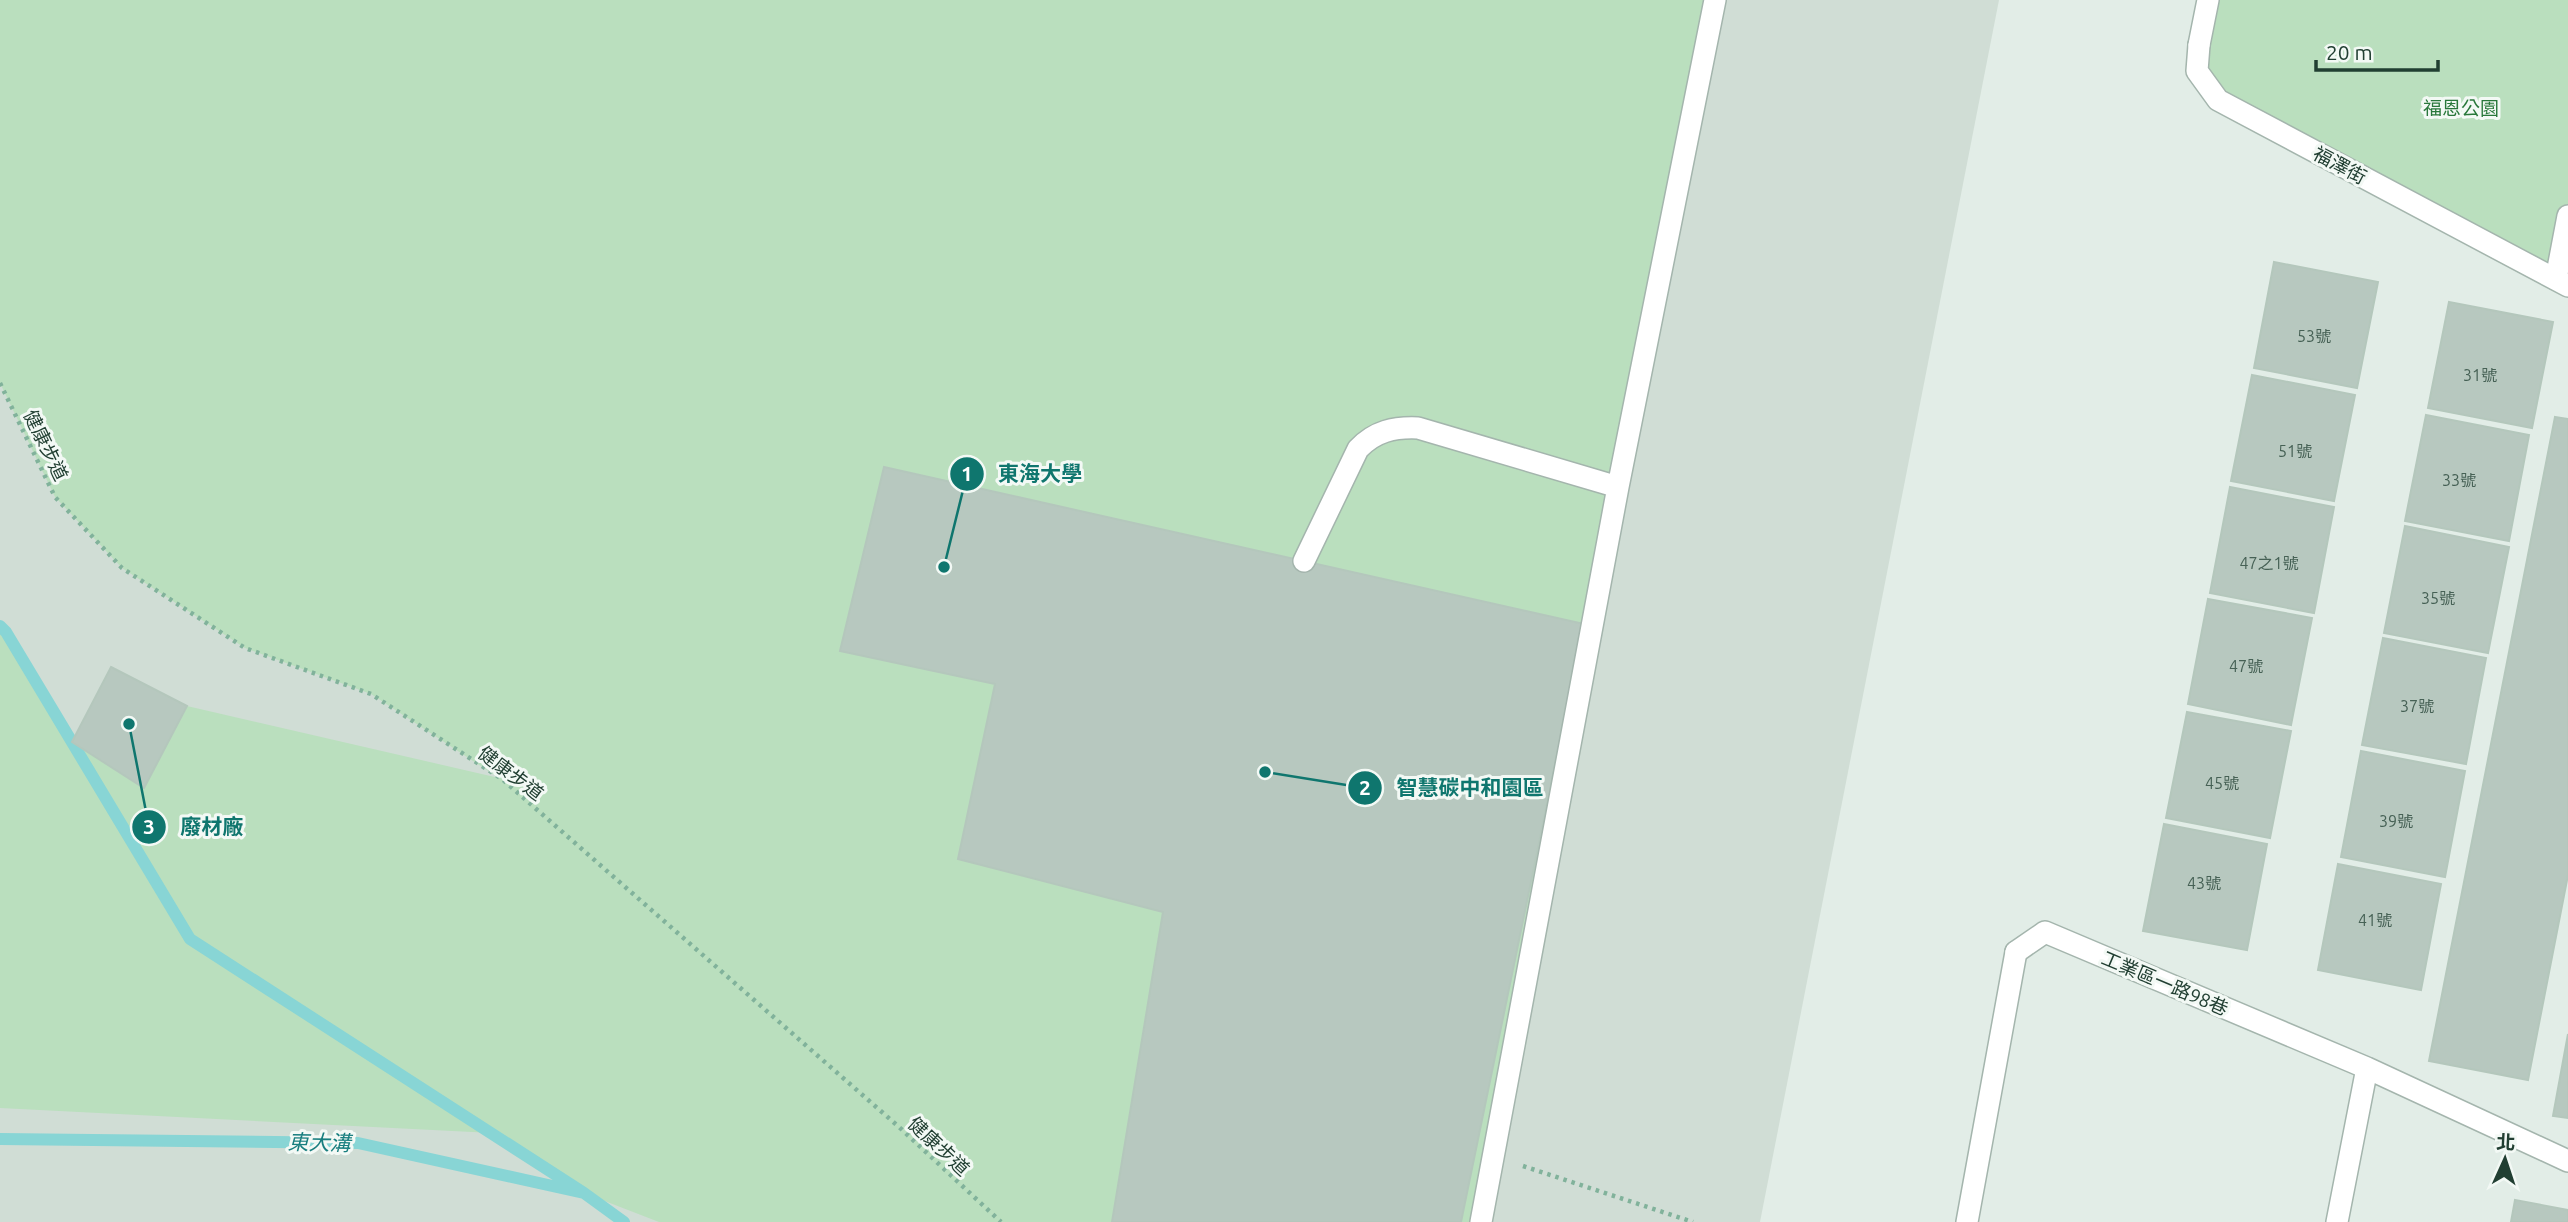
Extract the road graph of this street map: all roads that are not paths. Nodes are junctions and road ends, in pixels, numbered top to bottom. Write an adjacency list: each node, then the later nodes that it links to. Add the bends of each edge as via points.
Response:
1 (1715, 0): 5 (street)
2 (2208, 0): 4 (street, 福澤街, via 2197,71 2218,100)
3 (2568, 216): 4 (street)
4 (2562, 283)
5 (1618, 486): 6 (street, via 1418,428 1390,429 1358,449); 9 (street)
6 (1304, 561)
7 (2367, 1068): 8 (street, 工業區一路98巷); 10 (street, 工業區一路98巷, via 2045,932 2016,952); 11 (street)
8 (2568, 1161)
9 (1481, 1222)
10 (1968, 1222)
11 (2337, 1222)

